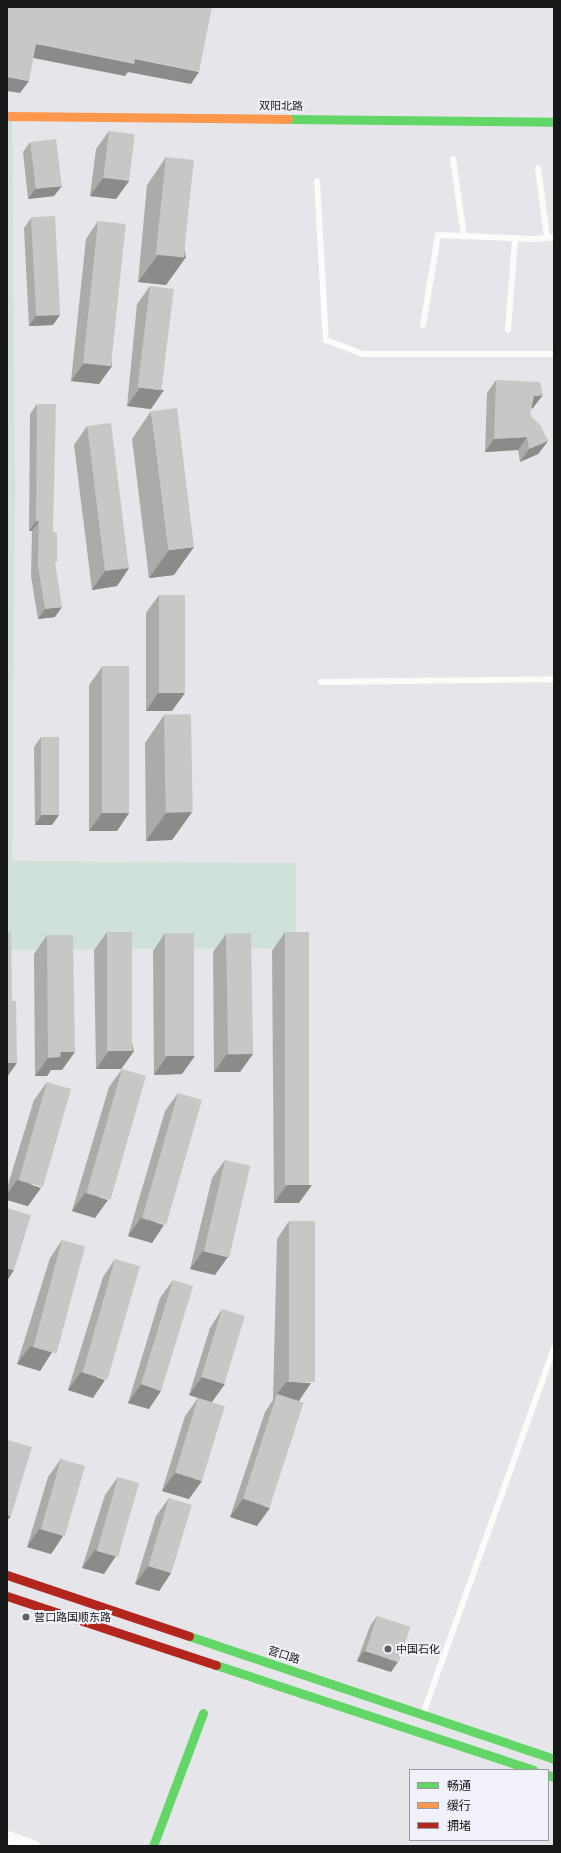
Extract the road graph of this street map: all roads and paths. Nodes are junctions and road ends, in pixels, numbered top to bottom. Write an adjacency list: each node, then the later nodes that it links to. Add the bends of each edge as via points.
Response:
1 (7, 116): 2 (main road, 双阳北路)
2 (554, 122)
3 (453, 159): 6 (lane)
4 (538, 168): 7 (lane)
5 (317, 181): 11 (lane, via 326,340 362,354)
6 (464, 236): 8 (lane); 9 (lane, via 438,235)
7 (551, 237): 8 (lane)
8 (515, 238): 10 (lane)
9 (423, 325)
10 (508, 330)
11 (554, 354)
12 (554, 679): 13 (lane)
13 (321, 682)
14 (554, 1348): 18 (lane)
15 (7, 1575): 18 (main road, 营口路)
16 (7, 1596): 20 (main road)
17 (203, 1713): 23 (main road)
18 (423, 1715): 19 (main road, 营口路)
19 (554, 1759)
20 (530, 1769)
21 (7, 1837): 22 (street)
22 (33, 1846)
23 (153, 1846)

